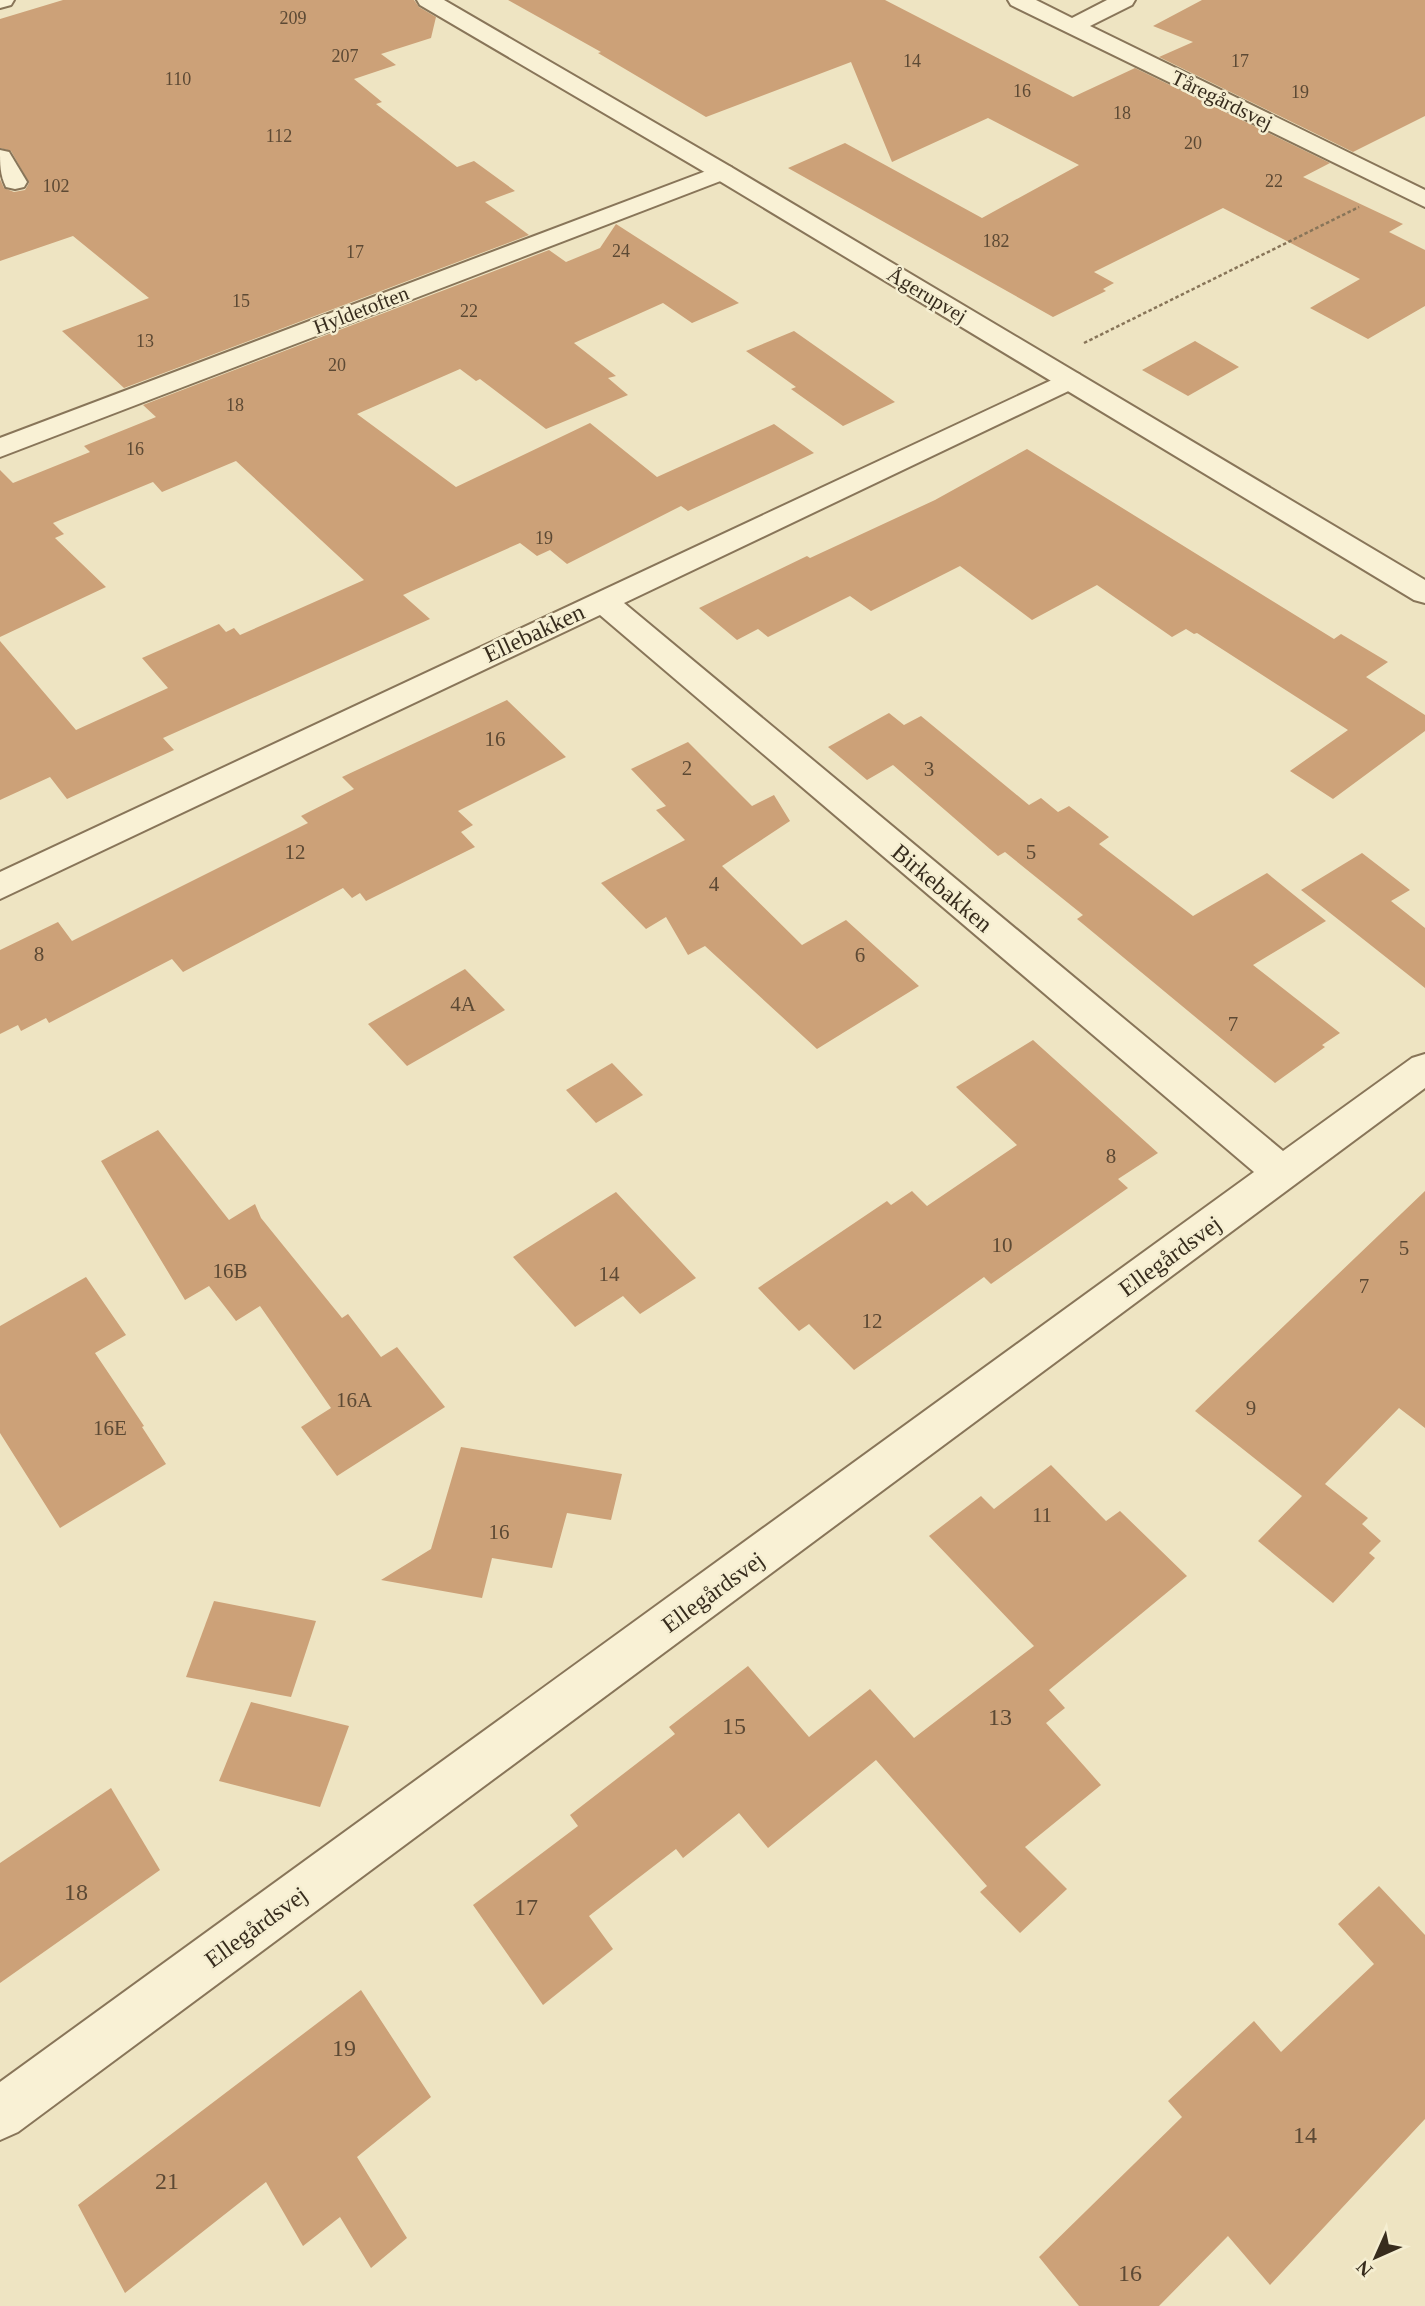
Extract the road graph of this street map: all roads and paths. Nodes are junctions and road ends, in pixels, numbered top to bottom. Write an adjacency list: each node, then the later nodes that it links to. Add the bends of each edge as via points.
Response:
1 (428, 0): 6 (street, Ågerupvej)
2 (1019, 0): 4 (street, Tåregårdsvej)
3 (1124, 0): 4 (street)
4 (1073, 26): 9 (street, Tåregårdsvej)
5 (0, 157): 8 (street)
6 (722, 172): 11 (street, Ågerupvej); 13 (street, Hyldetoften)
7 (1416, 172): 9 (street)
8 (15, 181)
9 (1394, 185): 10 (street, Tåregårdsvej); 11 (path, via 1379,198)
10 (1425, 200)
11 (1043, 364): 12 (street, Ågerupvej)
12 (1069, 380): 14 (street, Ågerupvej); 15 (street, Ellebakken)
13 (0, 448)
14 (1425, 593)
15 (603, 601): 16 (street, Ellebakken); 18 (street, Birkebakken)
16 (0, 887)
17 (1425, 1068): 18 (street, Ellegårdsvej)
18 (1283, 1174): 19 (street, Ellegårdsvej)
19 (0, 2114)

